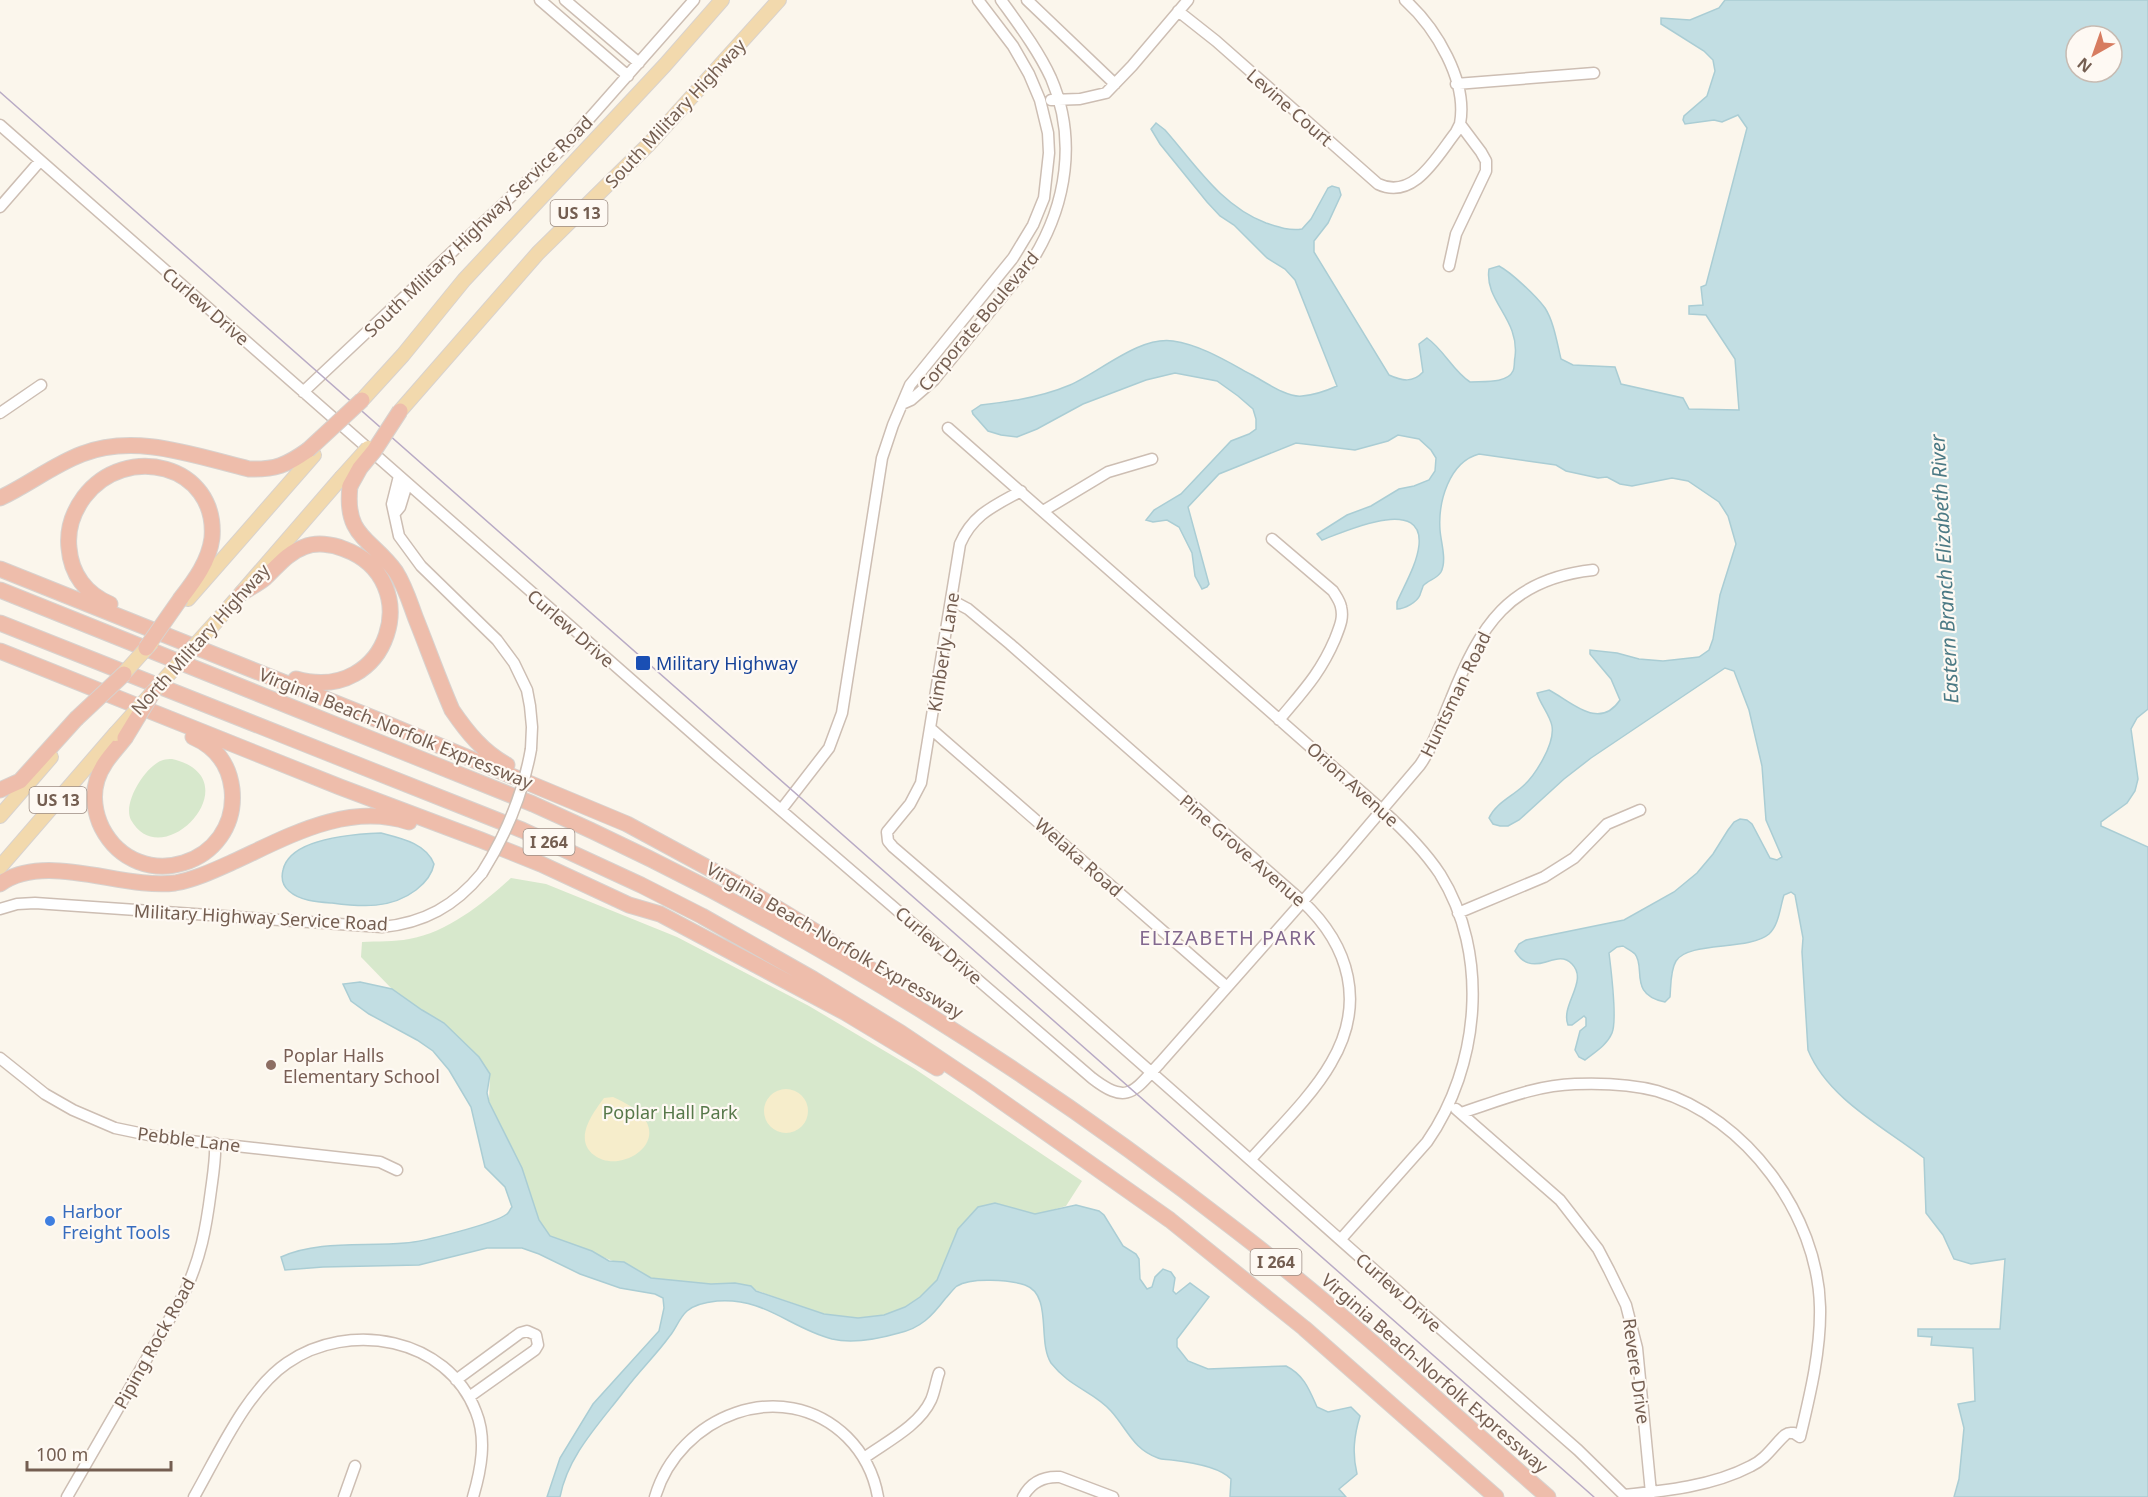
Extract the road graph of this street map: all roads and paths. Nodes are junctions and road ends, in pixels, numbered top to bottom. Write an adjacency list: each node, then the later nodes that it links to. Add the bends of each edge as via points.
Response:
1 (540, 0): 14 (street)
2 (565, 0): 13 (street)
3 (694, 0): 16 (street, South Military Highway Service Road)
4 (722, 0): 30 (main road, US 13, via 464,280)
5 (779, 0): 15 (main road, South Military Highway / US 13)
6 (786, 0): 15 (main road)
7 (978, 0): 22 (street, Corporate Boulevard, via 1013,46)
8 (1000, 0): 21 (street, Corporate Boulevard, via 1037,52)
9 (1027, 0): 19 (street)
10 (1188, 0): 12 (street)
11 (1410, 1): 20 (street, via 1434,32)
12 (1178, 11): 19 (street); 23 (street, Levine Court, via 1378,184 1391,189 1407,186 1422,174)
13 (580, 13): 14 (street); 16 (street)
14 (570, 26): 18 (street)
15 (754, 29): 32 (main road, South Military Highway / US 13, via 650,143 538,253)
16 (639, 63): 18 (street, South Military Highway Service Road)
17 (1594, 73): 20 (street)
18 (628, 76): 29 (street, South Military Highway Service Road, via 535,176)
19 (1114, 84): 21 (street, via 1106,93 1094,97)
20 (1456, 84): 23 (street)
21 (1058, 99): 22 (street); 31 (street, Corporate Boulevard, via 1066,135 1064,184 1044,242 934,380)
22 (1040, 100): 31 (street, Corporate Boulevard, via 1049,153 1039,213 1012,258 910,385)
23 (1460, 124): 27 (street, via 1486,161 1486,171 1459,227)
24 (0, 125): 25 (street, Curlew Drive)
25 (40, 161): 26 (street); 29 (street, Curlew Drive)
26 (0, 207)
27 (1449, 266)
28 (41, 385): 33 (street)
29 (303, 392): 37 (street, Curlew Drive)
30 (362, 400): 35 (highway, bridge)
31 (903, 404): 65 (street, Corporate Boulevard, via 882,458 836,734 822,759)
32 (404, 406): 38 (highway, bridge, via 374,451)
33 (0, 413)
34 (948, 428): 39 (street, Orion Avenue)
35 (311, 453): 40 (highway, via 282,467 260,470 150,447 112,446 79,455); 47 (main road, North Military Highway)
36 (1152, 459): 41 (street, via 1108,472)
37 (403, 480): 65 (street, Curlew Drive); 74 (street, Military Highway Service Road, bridge, via 392,504 399,537 449,595 497,640 514,663 531,706 531,749 513,813 494,854 463,894 429,916 382,927 34,903)
38 (346, 482): 46 (main road, North Military Highway); 64 (highway, via 354,523 362,538 387,561 403,585 445,694 462,724 486,752)
39 (1021, 491): 41 (street, Orion Avenue); 48 (street, Kimberly Lane, via 980,515 965,531)
40 (0, 498)
41 (1043, 511): 60 (street, Orion Avenue)
42 (1272, 539): 60 (street, via 1333,591 1342,615 1318,674)
43 (0, 569): 50 (highway)
44 (1593, 570): 66 (street, Huntsman Road, via 1562,575 1526,589 1498,613 1474,648 1430,750)
45 (0, 590): 77 (highway, Virginia Beach-Norfolk Expressway / I 264, via 369,737 614,840 765,918)
46 (242, 593): 54 (highway, via 304,547 339,547 361,557 377,573 388,596 390,621 376,657 358,673 337,681 310,683); 57 (main road, North Military Highway, bridge)
47 (184, 599): 50 (highway, via 209,550 212,523 203,497 186,479 158,466 131,466 109,474 89,490 75,512 69,539 75,572 94,596); 51 (highway, bridge)
48 (951, 600): 61 (street, Kimberly Lane); 73 (street, Pine Grove Avenue, via 1010,644)
49 (0, 623): 82 (highway, I 264, via 522,830 641,885 856,1004)
50 (182, 641): 54 (highway)
51 (146, 648): 55 (main road, North Military Highway, bridge)
52 (0, 651): 56 (highway)
53 (0, 661): 56 (highway)
54 (238, 663): 64 (highway)
55 (124, 674): 59 (highway, bridge)
56 (80, 683): 58 (highway)
57 (153, 692): 62 (highway, bridge)
58 (124, 701): 62 (highway, via 203,742 227,768 232,792 229,817 216,841 200,856 178,865 146,865 124,855 107,838 96,810 95,788); 70 (highway)
59 (79, 720): 63 (highway, via 20,781); 68 (main road, US 13)
60 (1280, 720): 66 (street, Orion Avenue)
61 (930, 728): 69 (street, Kimberly Lane, via 921,783); 76 (street, Welaka Road)
62 (120, 736): 71 (main road, US 13)
63 (0, 790)
64 (576, 801): 77 (highway, via 669,846 779,908 870,967)
65 (781, 810): 79 (street, Curlew Drive, via 1103,1087 1125,1094)
66 (1382, 810): 73 (street, Huntsman Road); 75 (street, Orion Avenue, via 1407,833 1439,874)
67 (1641, 810): 75 (street, via 1607,824 1574,858 1544,877)
68 (0, 816)
69 (887, 832): 79 (street, Curlew Drive, via 893,847)
70 (481, 840): 72 (highway, via 398,818 358,816 305,828 205,875 181,882 141,882 44,871 20,874); 82 (highway, via 686,927 846,1014)
71 (0, 867)
72 (0, 885)
73 (1302, 901): 76 (street, Huntsman Road); 84 (street, Pine Grove Avenue, via 1323,923 1341,953 1349,980 1346,1032 1320,1080)
74 (0, 909)
75 (1458, 913): 80 (street, Orion Avenue, via 1470,958 1473,1007 1468,1046)
76 (1227, 987): 79 (street, Huntsman Road)
77 (949, 1028): 102 (highway, Virginia Beach-Norfolk Expressway / I 264, via 1084,1117 1238,1232 1378,1347)
78 (0, 1058): 83 (street, Pebble Lane, via 45,1094 94,1120 152,1136)
79 (1151, 1072): 84 (street, Curlew Drive)
80 (1450, 1102): 81 (street, Revere Drive); 86 (street, Orion Avenue, via 1427,1142)
81 (1461, 1113): 92 (street, Revere Drive, via 1560,1200 1610,1270 1626,1305 1637,1348); 92 (street, Curlew Drive, via 1551,1086 1596,1084 1656,1091 1692,1106 1745,1144 1773,1176 1798,1218 1810,1250 1820,1306 1811,1388 1800,1437 1786,1434 1764,1458 1740,1472)
82 (1058, 1141): 101 (highway, I 264, via 1247,1280)
83 (215, 1143): 85 (street, Pebble Lane, via 380,1162); 93 (street, Piping Rock Road, via 207,1224 194,1273)
84 (1251, 1159): 86 (street, Curlew Drive)
85 (397, 1170)
86 (1341, 1239): 92 (street, Curlew Drive, via 1624,1495)
87 (939, 1372): 90 (street, via 932,1398 920,1415)
88 (456, 1380): 89 (street); 89 (street, via 520,1333 536,1335 535,1350); 94 (street, via 433,1359 390,1342 357,1339 303,1354 274,1373 256,1393)
89 (469, 1397): 96 (street, via 482,1441)
90 (864, 1458): 97 (street, via 841,1432 814,1414 798,1408 755,1408 724,1416 699,1432 675,1456); 98 (street)
91 (355, 1466): 95 (street)
92 (1651, 1493)
93 (67, 1497)
94 (194, 1497)
95 (344, 1497)
96 (473, 1497)
97 (655, 1497)
98 (878, 1497)
99 (1023, 1497): 100 (street, via 1035,1482 1051,1476)
100 (1113, 1497)
101 (1496, 1497)
102 (1548, 1497)

